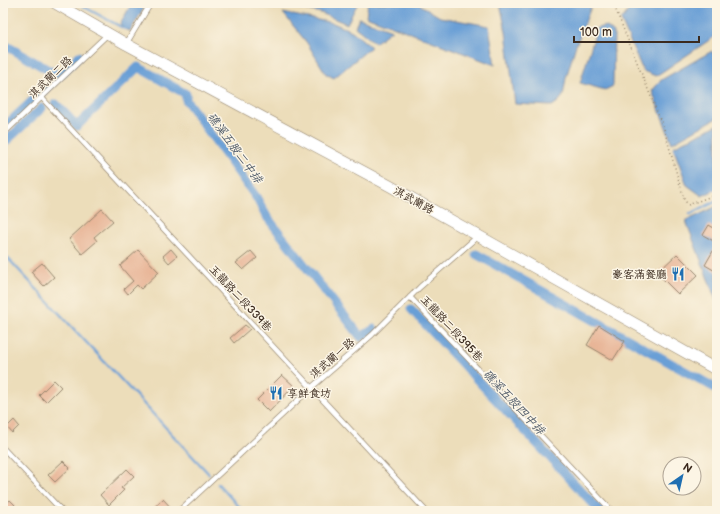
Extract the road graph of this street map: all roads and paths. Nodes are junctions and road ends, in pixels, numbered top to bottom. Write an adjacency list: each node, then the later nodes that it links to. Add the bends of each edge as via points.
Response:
1 (55, 3): 4 (street, 淇武蘭路)
2 (151, 3): 5 (lane)
3 (613, 3): 8 (path, via 664,129 684,199 688,205)
4 (109, 33): 5 (street, 淇武蘭路); 6 (lane, 淇武蘭二路)
5 (126, 44): 9 (street, 淇武蘭路)
6 (42, 98): 7 (lane, 淇武蘭二路); 12 (lane, 玉龍路二段339巷)
7 (3, 134)
8 (717, 194)
9 (478, 236): 10 (lane, 淇武蘭一路); 11 (street, 淇武蘭路)
10 (410, 297): 12 (lane, 淇武蘭一路, via 372,335); 17 (lane, 玉龍路二段395巷)
11 (717, 370)
12 (312, 387): 15 (lane, 淇武蘭一路); 16 (lane, 玉龍路二段339巷)
13 (3, 448): 14 (lane)
14 (62, 511)
15 (179, 511)
16 (426, 511)
17 (612, 511)

